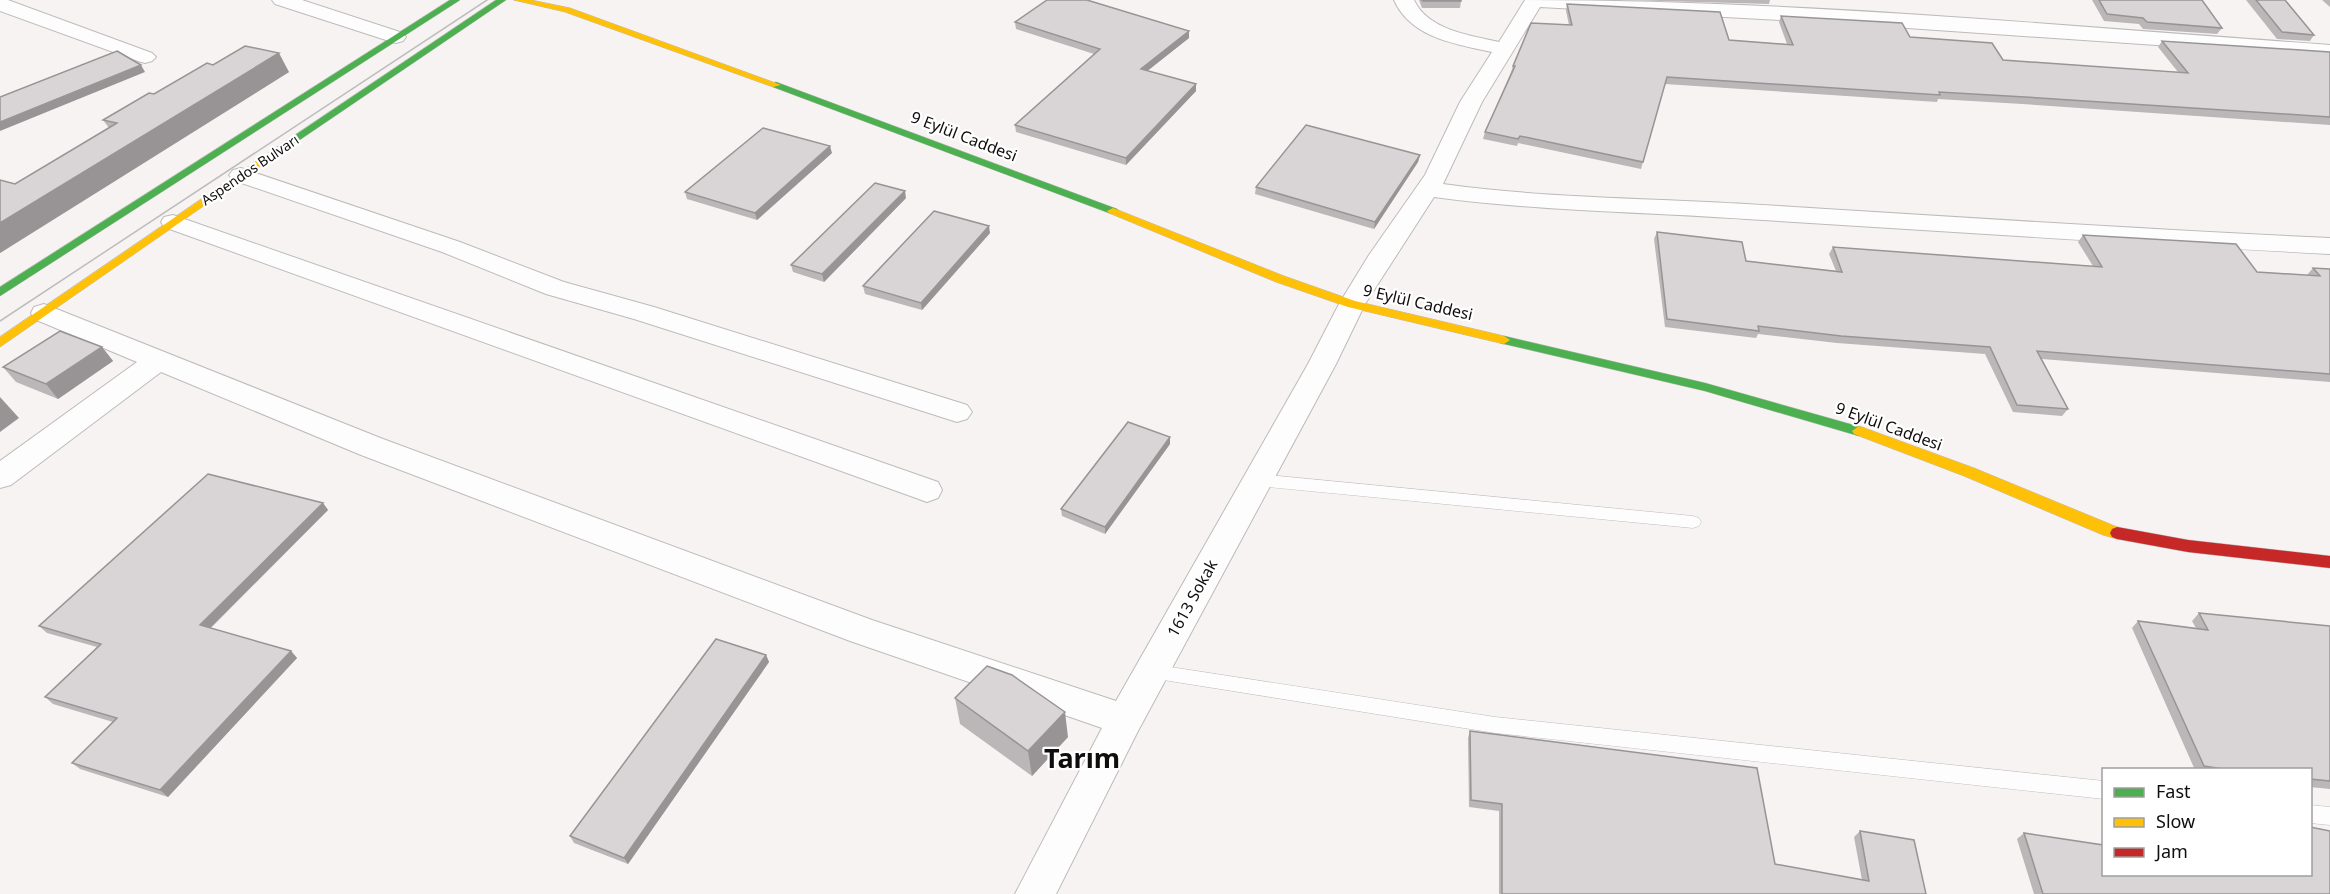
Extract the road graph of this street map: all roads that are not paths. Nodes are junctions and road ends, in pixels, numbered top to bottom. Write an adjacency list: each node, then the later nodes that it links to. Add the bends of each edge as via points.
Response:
1 (282, 0): 8 (street)
2 (456, 0): 8 (street, Aspendos Bulvarı)
3 (502, 0): 12 (street, Aspendos Bulvarı)
4 (518, 0): 17 (street, 9 Eylül Caddesi, via 567,10 890,125 1161,230 1248,268)
5 (1400, 1): 9 (street, via 1420,23 1444,34)
6 (1534, 1): 9 (street, 1613 Sokak); 10 (street)
7 (0, 4): 11 (street)
8 (396, 37): 16 (street, Aspendos Bulvarı)
9 (1504, 49): 13 (street, 1613 Sokak, via 1471,102)
10 (2330, 51)
11 (145, 57)
12 (241, 174): 14 (street, Aspendos Bulvarı); 21 (street, via 451,247 555,288)
13 (1428, 189): 15 (street, via 1500,199); 17 (street, 1613 Sokak)
14 (173, 222): 18 (street, Aspendos Bulvarı); 24 (street)
15 (2330, 246)
16 (0, 292)
17 (1352, 304): 23 (street, 1613 Sokak); 26 (street, 9 Eylül Caddesi, via 1706,387 1854,429 2108,531 2188,546)
18 (44, 313): 19 (street, Aspendos Bulvarı); 20 (street)
19 (0, 343)
20 (158, 360): 22 (street); 28 (street, via 372,447 862,631)
21 (957, 412)
22 (0, 477)
23 (1258, 480): 25 (lane); 27 (street, 1613 Sokak)
24 (927, 490)
25 (1693, 522)
26 (2330, 562)
27 (1151, 671): 28 (street, 1613 Sokak); 29 (lane, via 1495,725)
28 (1125, 720): 32 (street, 1613 Sokak)
29 (2102, 790)
30 (2312, 814): 31 (lane)
31 (2330, 816)
32 (1035, 894)

